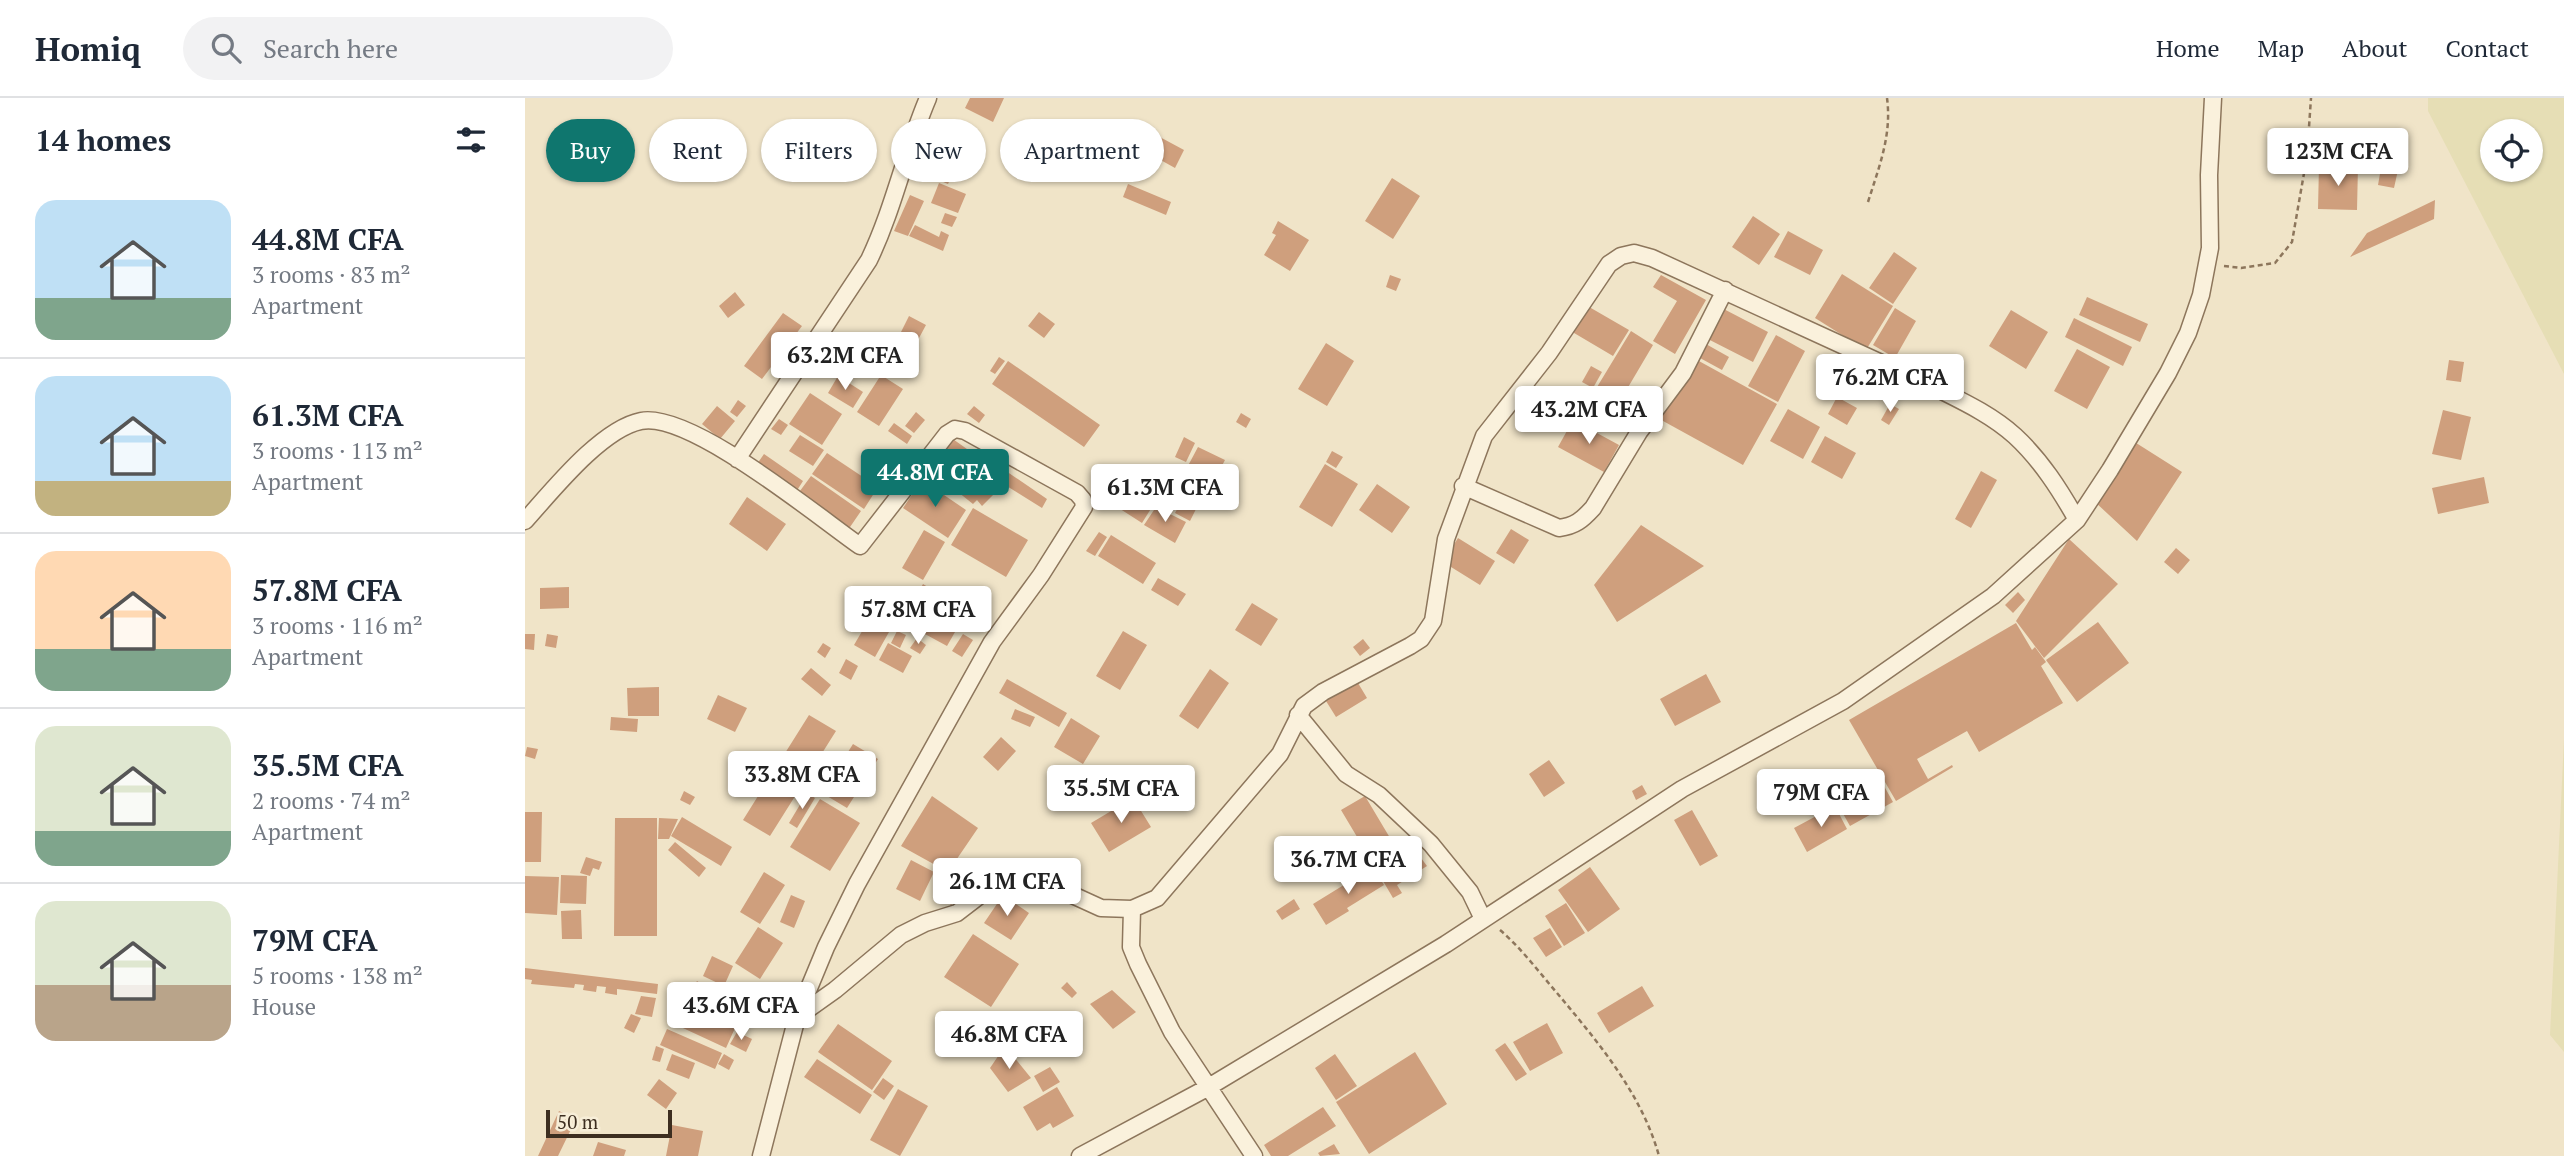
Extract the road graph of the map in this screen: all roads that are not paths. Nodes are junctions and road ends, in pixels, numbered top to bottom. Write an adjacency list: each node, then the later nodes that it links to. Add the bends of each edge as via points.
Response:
1 (928, 98): 4 (street, via 902,164 885,227 869,260)
2 (2213, 98): 6 (street, via 2210,248 2192,320 2168,373)
3 (1725, 290): 5 (street, via 1635,253 1609,264 1549,353 1484,436); 5 (street, via 1683,373 1582,520 1559,528); 6 (street, via 1986,414 2038,461)
4 (737, 459): 7 (street, via 680,426 639,421 597,446); 11 (street, via 860,546 955,429 1077,493 1084,507 992,642 944,723 857,884)
5 (1464, 486): 8 (street, via 1444,549 1429,630 1410,646 1313,698)
6 (2077, 520): 10 (street, via 1993,596 1843,701 1682,789)
7 (525, 521)
8 (1298, 715): 9 (street, via 1280,754 1174,881 1157,898); 10 (street, via 1346,774 1379,795 1431,844 1470,892)
9 (1132, 909): 11 (street, via 1101,908 1044,882 1012,875 957,913 901,936); 12 (street, via 1131,947 1138,964)
10 (1486, 926): 12 (street)
11 (797, 1017): 13 (street)
12 (1207, 1088): 14 (street); 15 (street)
13 (761, 1156)
14 (1080, 1156)
15 (1254, 1156)

